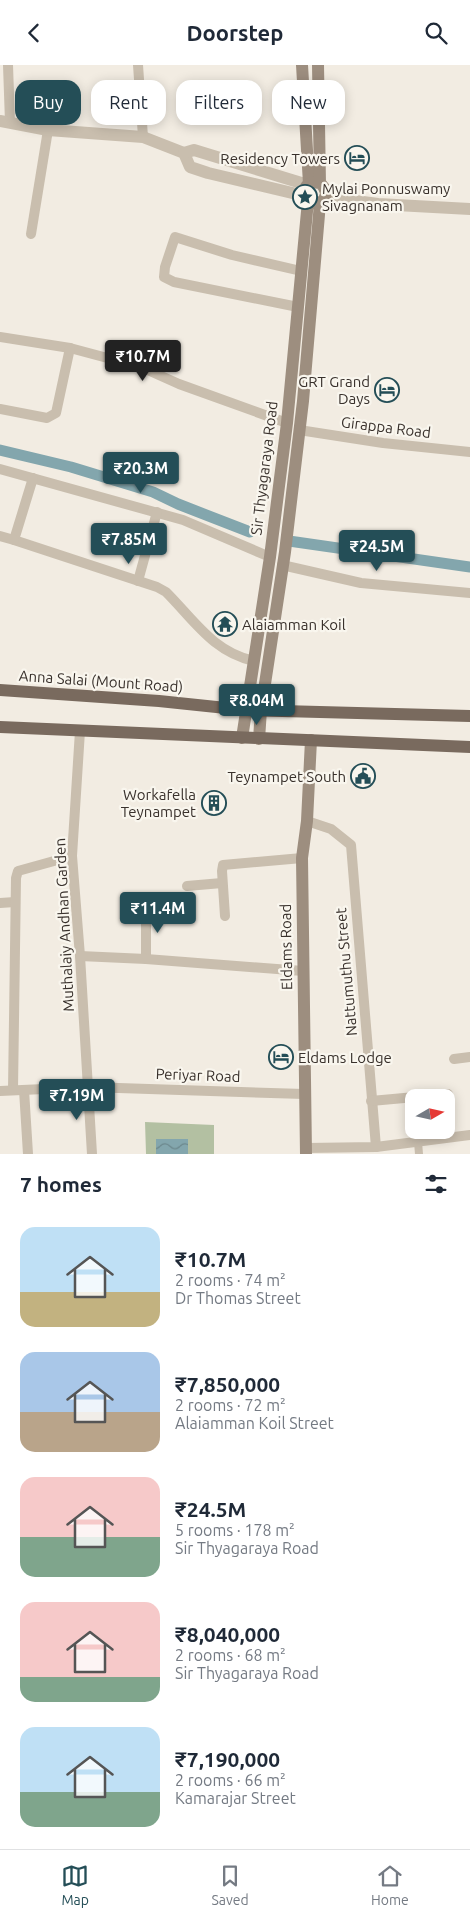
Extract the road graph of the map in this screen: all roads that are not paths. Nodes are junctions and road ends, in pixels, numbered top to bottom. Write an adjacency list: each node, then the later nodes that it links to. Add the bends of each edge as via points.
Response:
1 (8, 65): 5 (street)
2 (138, 65): 7 (street)
3 (302, 65): 8 (main road, Sir Thyagaraya Road)
4 (318, 65): 8 (main road, Sir Thyagaraya Road)
5 (5, 122): 6 (street)
6 (48, 130): 7 (street); 10 (street)
7 (143, 137): 8 (street, via 184,153 194,150)
8 (314, 193): 9 (street, via 394,205); 11 (main road, Sir Thyagaraya Road); 17 (main road, Sir Thyagaraya Road)
9 (470, 209)
10 (30, 234)
11 (301, 271): 12 (main road, Sir Thyagaraya Road); 12 (street, via 174,237 164,267 164,277 174,282)
12 (298, 307): 16 (main road, Sir Thyagaraya Road)
13 (0, 337): 14 (street)
14 (70, 348): 15 (street, via 54,415 47,418); 16 (street, via 141,367)
15 (0, 409)
16 (287, 423): 24 (main road, Sir Thyagaraya Road)
17 (299, 430): 18 (street, Girappa Road); 25 (main road, Sir Thyagaraya Road)
18 (470, 452)
19 (0, 469): 20 (street)
20 (33, 478): 21 (street); 23 (street)
21 (157, 512): 24 (street); 26 (street)
22 (0, 536): 23 (street)
23 (14, 540): 26 (street)
24 (270, 557): 28 (main road, Sir Thyagaraya Road)
25 (282, 565): 27 (street, via 361,583); 30 (main road, Sir Thyagaraya Road)
26 (138, 581): 28 (street, via 166,592 215,643 237,657)
27 (470, 593)
28 (254, 661): 31 (main road, Sir Thyagaraya Road)
29 (0, 690): 31 (main road, Anna Salai (Mount Road), via 159,701)
30 (261, 710): 31 (main road, Anna Salai (Mount Road)); 32 (main road, Anna Salai (Mount Road)); 36 (main road, Sir Thyagaraya Road)
31 (245, 711): 35 (main road, Sir Thyagaraya Road)
32 (470, 716)
33 (0, 727): 34 (main road)
34 (80, 731): 35 (main road); 40 (street, Muthalaiy Andhan Garden)
35 (242, 738): 36 (main road)
36 (259, 739): 37 (main road)
37 (311, 740): 38 (main road); 39 (main road, Eldams Road)
38 (470, 747)
39 (307, 821): 41 (main road, Eldams Road); 58 (street, Nattumuthu Street, via 331,829 351,845)
40 (72, 856): 44 (street, via 18,871); 48 (street, Muthalaiy Andhan Garden)
41 (302, 858): 42 (street, via 225,865); 50 (main road, Eldams Road)
42 (222, 883): 43 (street); 47 (street)
43 (187, 886)
44 (15, 902): 45 (street); 54 (street)
45 (0, 903)
46 (146, 908): 49 (street)
47 (225, 916)
48 (80, 957): 49 (street); 53 (street, Muthalaiy Andhan Garden)
49 (146, 959): 50 (street)
50 (303, 971): 56 (main road, Eldams Road)
51 (470, 1057): 52 (street)
52 (454, 1059)
53 (88, 1087): 54 (street, Periyar Road); 56 (street, Periyar Road); 64 (street, Muthalaiy Andhan Garden)
54 (18, 1090): 55 (street, Periyar Road); 63 (street)
55 (0, 1091)
56 (304, 1095): 62 (main road, Eldams Road)
57 (405, 1098): 58 (street)
58 (371, 1101): 61 (street, Nattumuthu Street)
59 (470, 1135): 60 (street)
60 (418, 1142): 61 (street); 65 (street)
61 (376, 1147): 62 (street)
62 (306, 1151)
63 (28, 1154)
64 (92, 1154)
65 (419, 1154)

